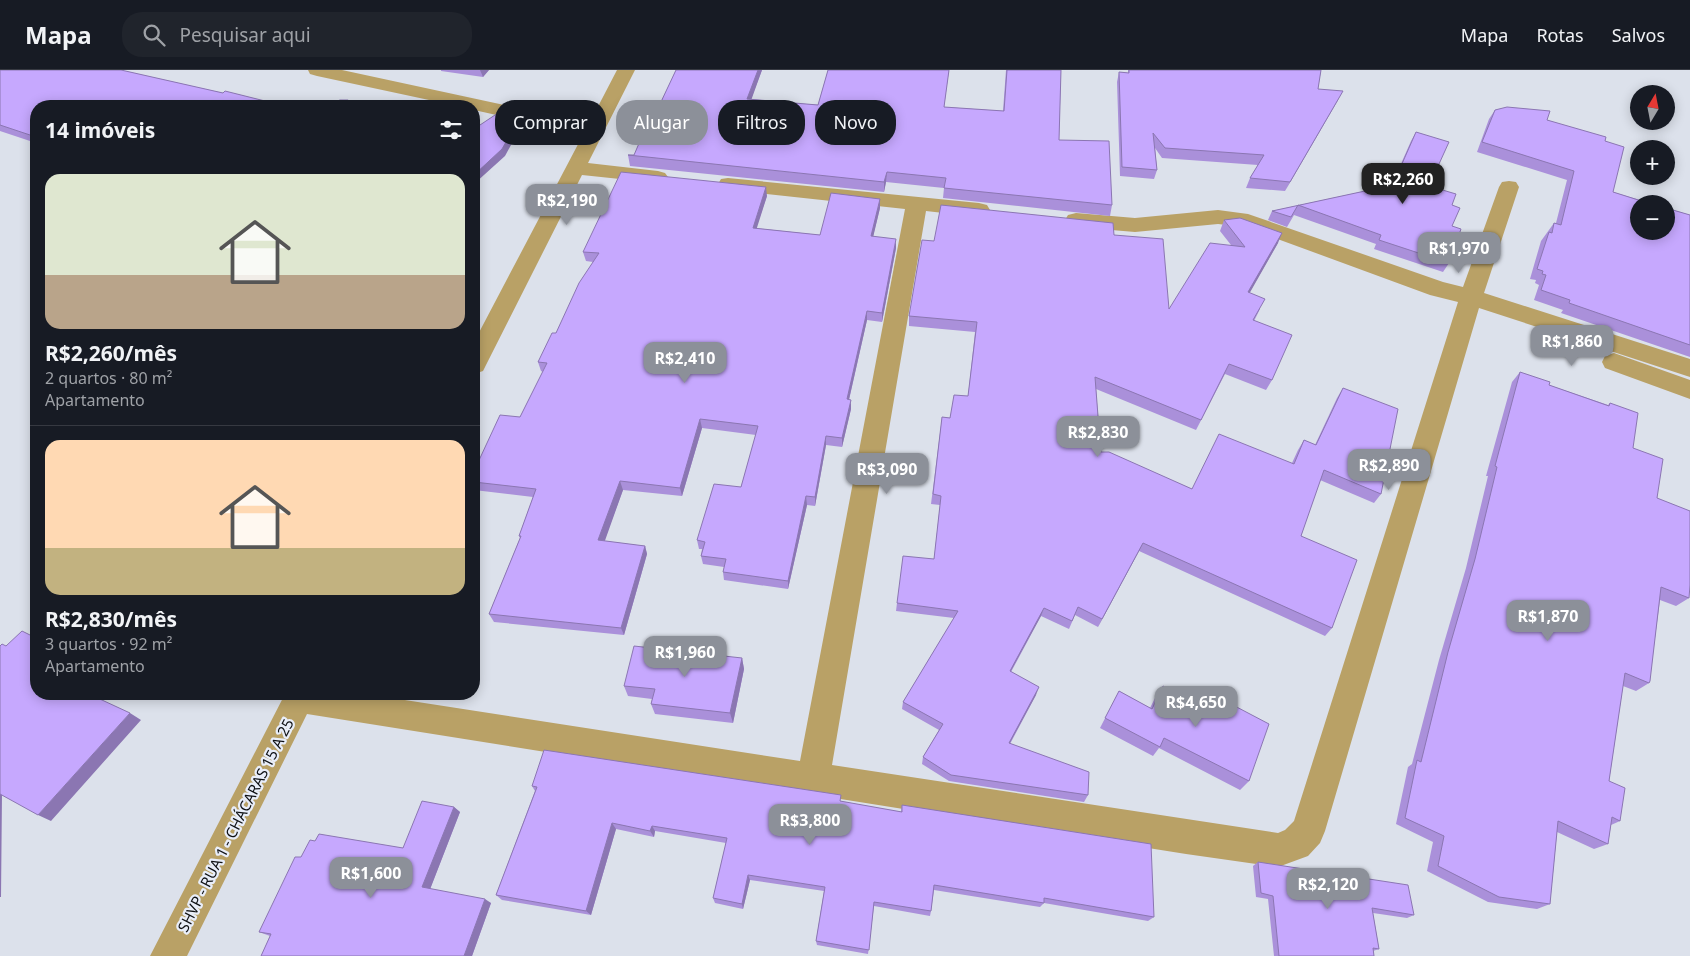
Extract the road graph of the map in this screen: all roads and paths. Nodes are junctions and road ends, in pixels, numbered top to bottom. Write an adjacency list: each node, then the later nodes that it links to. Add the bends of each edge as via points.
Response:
1 (317, 70): 3 (street)
2 (626, 70): 6 (street)
3 (454, 100)
4 (480, 106): 5 (street)
5 (495, 109)
6 (606, 111)
7 (589, 145): 8 (street)
8 (577, 168): 9 (street); 16 (street)
9 (675, 179)
10 (704, 182): 12 (street)
11 (1509, 187): 15 (street)
12 (917, 204): 13 (street); 21 (street)
13 (996, 212)
14 (1056, 218): 15 (street, via 1135,225 1218,217 1238,219)
15 (1470, 302): 17 (street); 18 (street); 21 (street, via 1308,831 1296,844 1278,850)
16 (480, 354)
17 (1690, 368)
18 (1690, 390)
19 (298, 700): 22 (street, SHVP - RUA 1 - CHÁCARAS 15 A 25)
20 (325, 700): 21 (street)
21 (813, 779)
22 (168, 956)

